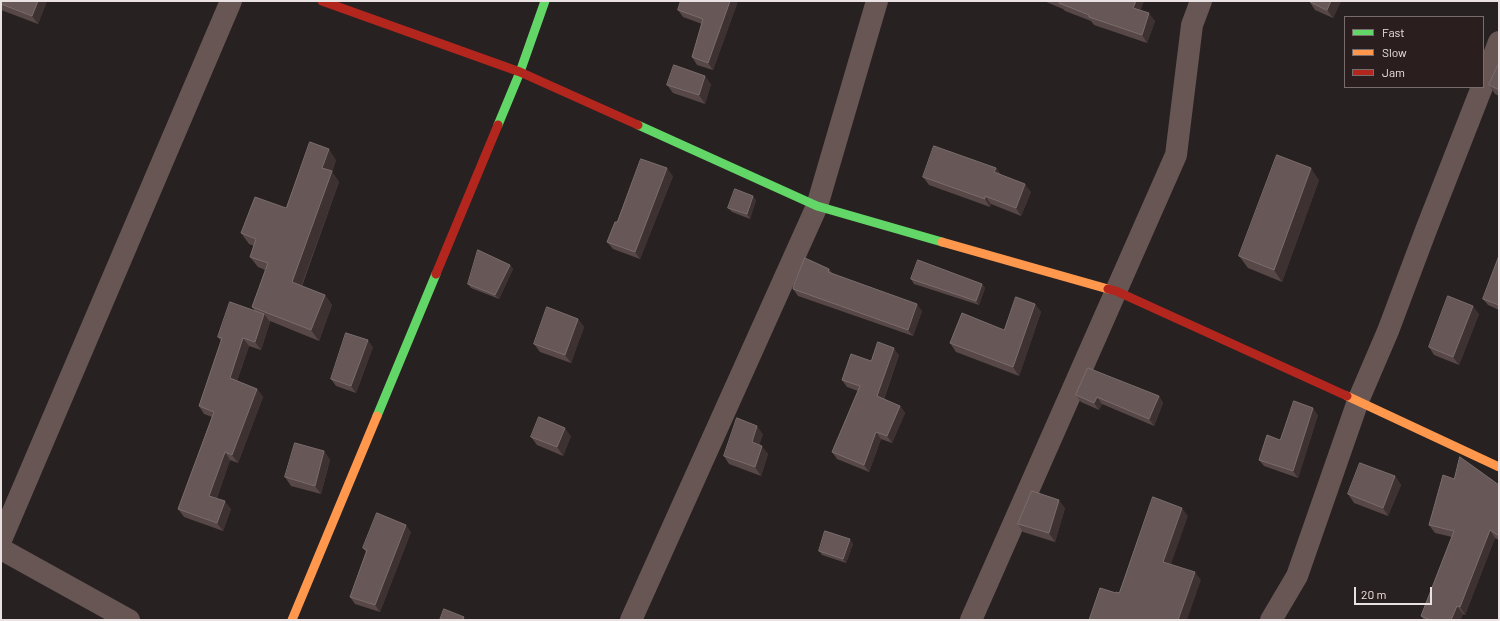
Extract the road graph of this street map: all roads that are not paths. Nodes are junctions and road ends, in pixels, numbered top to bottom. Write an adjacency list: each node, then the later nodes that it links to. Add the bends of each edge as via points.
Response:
1 (231, 1): 14 (street)
2 (322, 1): 7 (street)
3 (545, 1): 7 (street)
4 (877, 1): 10 (street)
5 (1201, 1): 11 (street, via 1192,25 1176,155)
6 (1499, 42): 8 (street)
7 (520, 72): 10 (street); 17 (street)
8 (1484, 81)
9 (1481, 88): 12 (street, via 1388,331)
10 (818, 206): 11 (street); 18 (street)
11 (1116, 291): 12 (street); 19 (street)
12 (1358, 401): 13 (street); 20 (street, via 1297,576)
13 (1499, 468)
14 (1, 540)
15 (1, 548): 16 (street)
16 (128, 620)
17 (292, 620)
18 (631, 620)
19 (972, 620)
20 (1272, 620)

